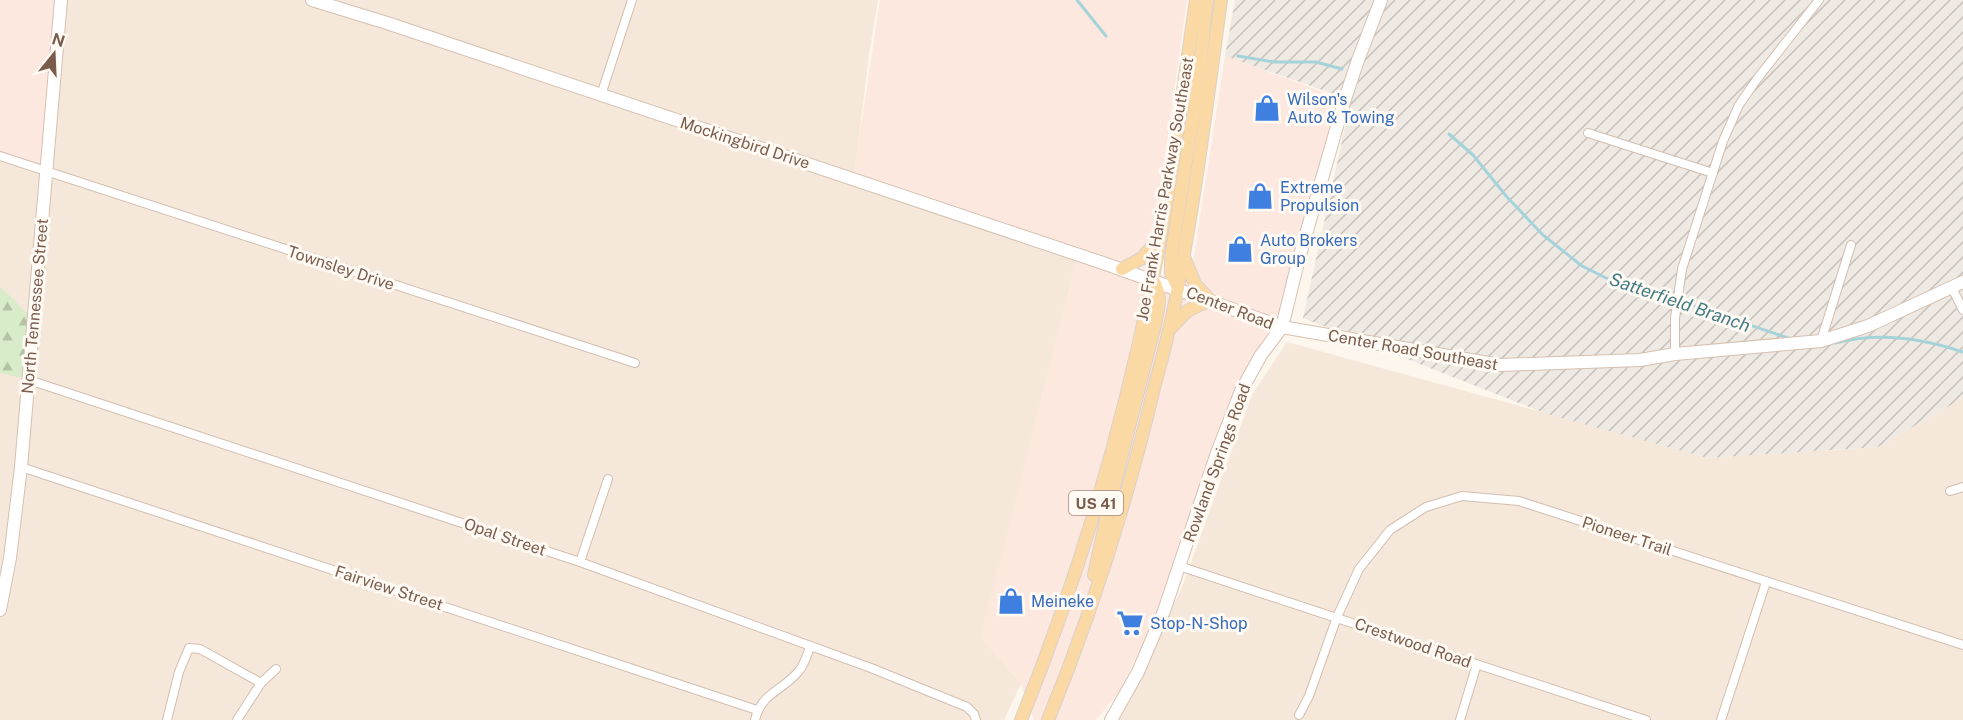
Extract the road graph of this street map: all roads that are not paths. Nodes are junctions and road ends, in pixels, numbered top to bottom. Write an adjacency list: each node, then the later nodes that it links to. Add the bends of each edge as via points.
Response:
1 (62, 0): 12 (street, North Tennessee Street)
2 (312, 0): 9 (street, Mockingbird Drive)
3 (632, 0): 9 (street)
4 (1196, 0): 14 (main road, Joe Frank Harris Parkway Southeast / US 41)
5 (1207, 0): 20 (main road, via 1197,94 1171,258)
6 (1221, 0): 16 (main road, Joe Frank Harris Parkway Southeast / US 41)
7 (1381, 0): 23 (street, Rowland Springs Road, via 1344,102)
8 (1819, 0): 13 (street, via 1739,105)
9 (601, 95): 17 (street, Mockingbird Drive)
10 (1588, 133): 13 (street)
11 (0, 156): 12 (street, Townsley Drive)
12 (47, 172): 27 (street, Townsley Drive); 28 (street, North Tennessee Street)
13 (1713, 174): 26 (street, via 1682,269)
14 (1160, 238): 17 (main road, via 1142,258); 18 (main road, Joe Frank Harris Parkway Southeast / US 41)
15 (1851, 245): 25 (street)
16 (1183, 255): 20 (main road, Joe Frank Harris Parkway Southeast / US 41); 21 (main road, via 1195,284)
17 (1122, 269): 18 (street, Mockingbird Drive)
18 (1153, 280): 20 (street, Mockingbird Drive); 37 (main road, via 1159,304 1096,561); 51 (main road, Joe Frank Harris Parkway Southeast / US 41, via 1096,504)
19 (1957, 284): 22 (street); 25 (street, Center Road Southeast, via 1868,326)
20 (1178, 288): 21 (street, Center Road); 24 (main road, Joe Frank Harris Parkway Southeast / US 41)
21 (1210, 301): 23 (street, Center Road); 24 (main road, via 1187,311)
22 (1963, 310)
23 (1282, 327): 26 (street, Center Road Southeast, via 1500,366 1640,360); 35 (street, Rowland Springs Road, via 1241,391)
24 (1168, 332): 37 (main road, Joe Frank Harris Parkway Southeast / US 41, via 1130,482)
25 (1821, 341): 26 (street, Center Road Southeast)
26 (1675, 354)
27 (635, 363)
28 (29, 380): 29 (street, North Tennessee Street); 34 (street, Opal Street)
29 (21, 467): 33 (street, North Tennessee Street); 45 (street, Fairview Street)
30 (608, 479): 34 (street)
31 (1963, 487): 32 (street)
32 (1950, 491)
33 (5, 557): 38 (street, North Tennessee Street)
34 (580, 562): 41 (street, Opal Street)
35 (1179, 566): 39 (street, Crestwood Road); 53 (street, Rowland Springs Road, via 1146,654)
36 (1766, 582): 39 (street, Pioneer Trail, via 1519,501 1462,496 1426,507 1390,530 1359,569); 40 (street, Pioneer Trail); 56 (street)
37 (1095, 591): 52 (main road, Joe Frank Harris Parkway Southeast / US 41)
38 (0, 610)
39 (1337, 617): 42 (street, Crestwood Road); 46 (street, Pioneer Trail)
40 (1963, 645)
41 (810, 647): 45 (street, via 800,671 770,693); 47 (street, Opal Street, via 967,707)
42 (1477, 664): 54 (street); 55 (street, Crestwood Road)
43 (276, 669): 44 (street)
44 (261, 683): 48 (street, via 200,650 189,648); 49 (street)
45 (757, 710): 50 (street)
46 (1299, 715)
47 (975, 717)
48 (167, 720)
49 (237, 720)
50 (755, 720)
51 (1021, 720)
52 (1048, 720)
53 (1111, 720)
54 (1460, 720)
55 (1646, 720)
56 (1721, 720)

